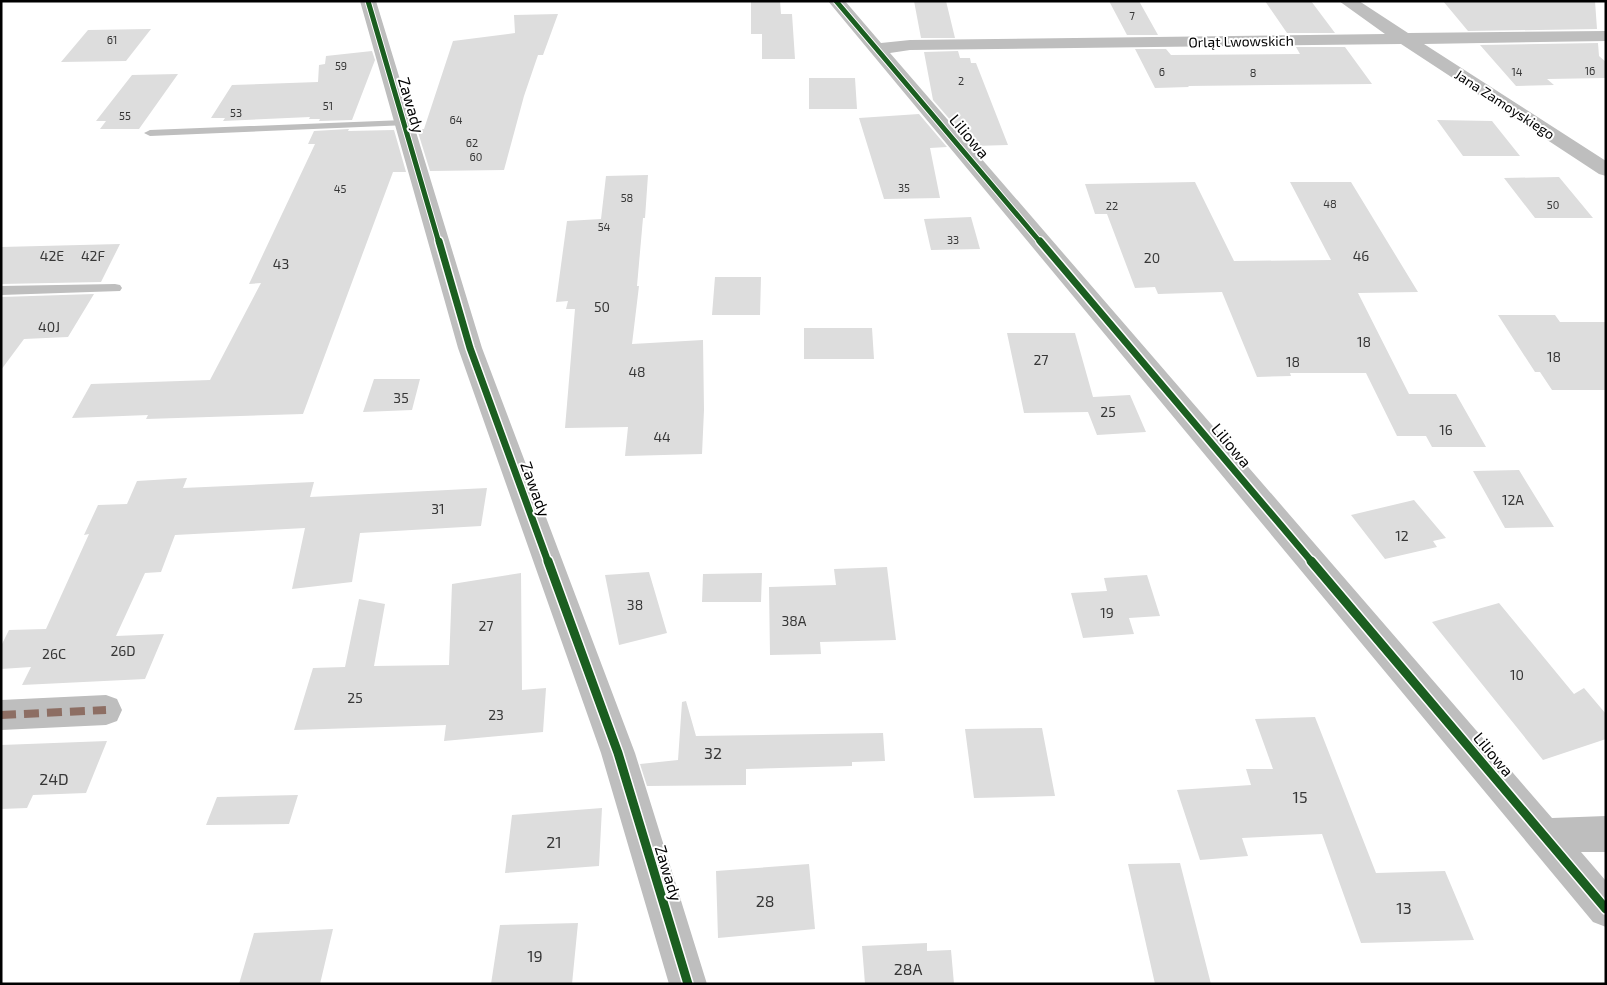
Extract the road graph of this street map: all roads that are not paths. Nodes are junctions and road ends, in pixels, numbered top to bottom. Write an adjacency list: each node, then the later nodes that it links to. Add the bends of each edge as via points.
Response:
1 (368, 1): 7 (street, Zawady)
2 (836, 1): 6 (street, Liliowa)
3 (1347, 1): 5 (street, Jana Zamoyskiego)
4 (1606, 36): 5 (street, Orląt Lwowskich)
5 (1404, 38): 6 (street, Orląt Lwowskich, via 910,45); 9 (street, Jana Zamoyskiego)
6 (877, 49): 15 (street, Liliowa)
7 (404, 123): 8 (lane); 17 (street, Zawady, via 470,348 618,753)
8 (150, 133)
9 (1606, 170)
10 (115, 288): 11 (lane)
11 (1, 291)
12 (106, 710): 13 (street)
13 (1, 715)
14 (1606, 834): 15 (street)
15 (1544, 836): 16 (street, Liliowa)
16 (1606, 908)
17 (688, 984)

